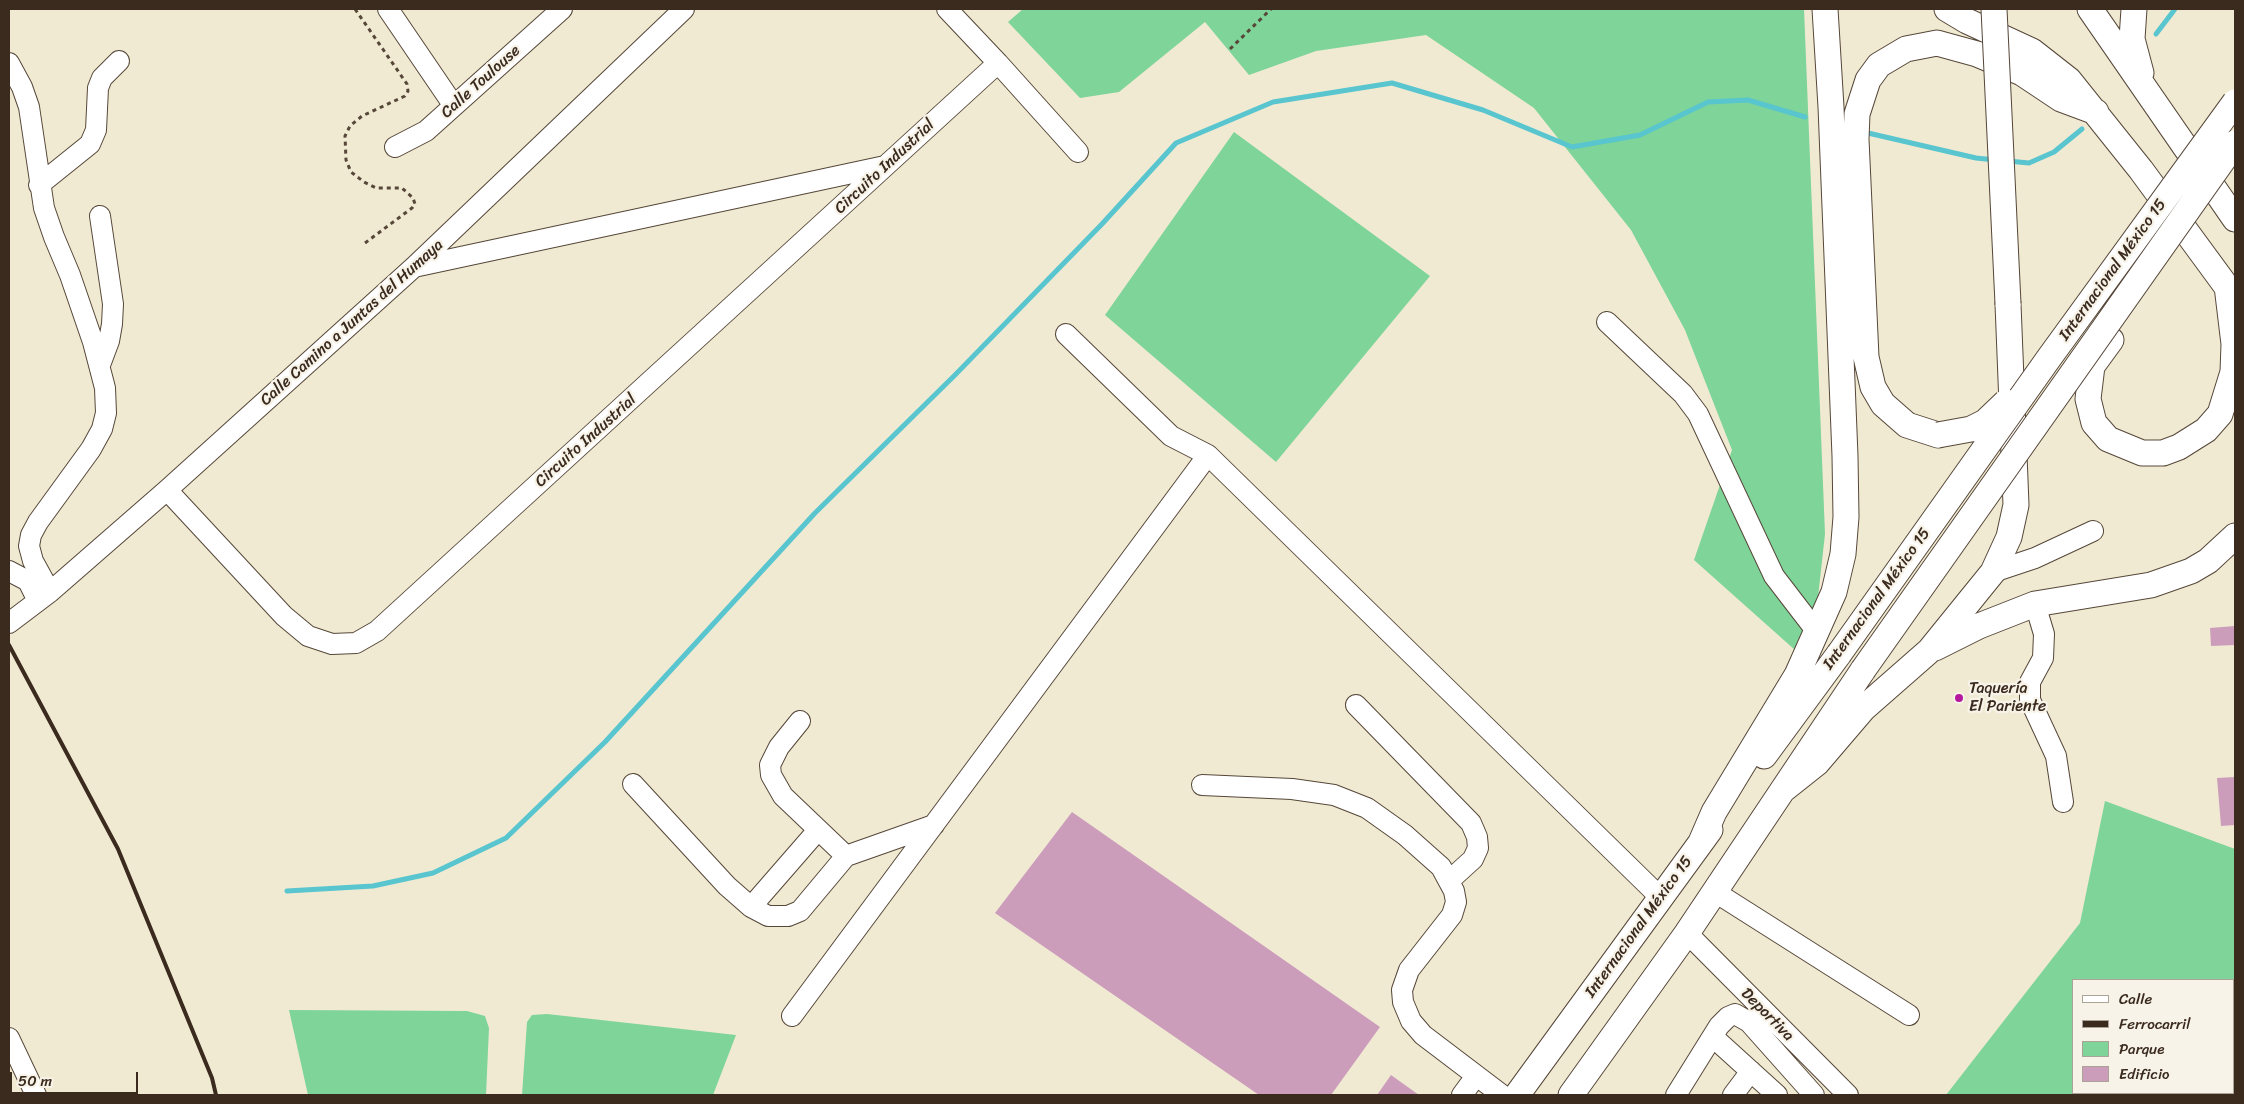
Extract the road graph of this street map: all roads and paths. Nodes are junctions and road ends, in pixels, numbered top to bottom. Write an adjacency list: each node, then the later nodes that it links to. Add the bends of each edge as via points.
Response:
1 (355, 9): 28 (path, via 407,84 408,91 405,96 362,116 350,126 344,136 346,160 351,172 364,182 376,188 402,188 414,204)
2 (388, 9): 19 (street)
3 (562, 9): 12 (street, Calle Toulouse)
4 (684, 9): 29 (street, Calle Camino a Juntas del Humaya)
5 (947, 9): 16 (street)
6 (1271, 9): 13 (path)
7 (1825, 9): 45 (main road, via 1846,518 1843,554 1834,592)
8 (1948, 9): 20 (main road, via 2032,51 2069,80)
9 (1994, 9): 41 (main road, bridge, via 2016,505 2009,536)
10 (2090, 9): 17 (main road)
11 (2134, 9): 17 (main road, via 2132,39)
12 (540, 16): 19 (street, Calle Toulouse)
13 (1230, 50)
14 (119, 61): 25 (street, via 102,78 98,88 96,130 90,144)
15 (9, 63): 25 (street, via 29,107)
16 (998, 63): 23 (street); 24 (street, Circuito Industrial)
17 (2144, 88): 27 (main road)
18 (2235, 102): 34 (main road, Internacional México 15, bridge)
19 (454, 106): 22 (street, Calle Toulouse, via 426,131)
20 (2096, 112): 31 (main road); 34 (main road, bridge, via 2061,99 2013,69 1977,54 1937,43 1906,50 1879,65 1868,80 1857,114 1866,357 1873,387 1883,404 1907,425 1938,435 1971,429 2004,405 2030,371)
21 (2235, 143): 30 (main road, Internacional México 15, bridge)
22 (395, 147)
23 (1078, 152)
24 (886, 166): 29 (street); 37 (street, Circuito Industrial, via 378,631 356,643 332,644 308,636 284,616)
25 (39, 185): 35 (street)
26 (100, 216): 35 (street, via 113,304 109,341)
27 (2235, 218)
28 (365, 243)
29 (414, 268): 37 (street, Calle Camino a Juntas del Humaya)
30 (2147, 270): 31 (main road, via 2138,300 2092,366 2088,399 2094,423 2108,438 2142,453 2163,453 2179,447 2206,430 2220,414 2233,372); 51 (main road, Internacional México 15, bridge, via 1863,670)
31 (2231, 292)
32 (1607, 322): 45 (street, via 1683,394 1698,414 1774,576)
33 (1066, 334): 36 (street, via 1171,436)
34 (2049, 358): 55 (main road, Internacional México 15, bridge)
35 (100, 365): 42 (street, via 106,413 102,429 31,535 29,546)
36 (1208, 455): 53 (street); 59 (street)
37 (167, 490): 42 (street, Calle Camino a Juntas del Humaya)
38 (2093, 530): 41 (street, via 2035,558)
39 (2235, 536): 43 (main road, via 2208,561 2191,571 2151,585)
40 (9, 571): 42 (street, via 28,581)
41 (1993, 572): 46 (main road)
42 (44, 596): 44 (street, Calle Camino a Juntas del Humaya)
43 (2035, 604): 46 (main road, via 1979,626); 52 (street, via 2044,634 2044,650 2030,682 2030,700 2056,756)
44 (9, 623)
45 (1817, 632): 55 (main road, via 1796,675 1714,812)
46 (1929, 651): 51 (main road, via 1864,708 1816,763)
47 (1356, 705): 57 (street, via 1471,823 1478,848 1473,859)
48 (800, 721): 54 (street, via 778,747 770,765 771,776 783,796)
49 (633, 784): 60 (street, via 727,886)
50 (1202, 785): 57 (street, via 1292,789 1334,795 1367,808 1405,835 1441,867)
51 (1783, 790): 58 (main road, Internacional México 15)
52 (2063, 802)
53 (934, 825): 56 (street); 62 (street)
54 (818, 830): 56 (street); 60 (street)
55 (1701, 842): 59 (main road, Internacional México 15)
56 (846, 856): 60 (street, via 800,911 788,916 768,916)
57 (1450, 880): 67 (street, via 1456,902 1452,915 1409,970 1402,990 1403,1002 1411,1021 1424,1036)
58 (1715, 892): 61 (main road, Internacional México 15); 63 (street)
59 (1661, 898): 71 (main road, Internacional México 15)
60 (751, 907)
61 (1687, 933): 72 (main road, Internacional México 15); 77 (street, Deportiva)
62 (792, 1016)
63 (1909, 1016)
64 (1713, 1037): 66 (street); 73 (street); 76 (street, via 1728,1017 1740,1015)
65 (9, 1038): 68 (street)
66 (1750, 1071): 74 (street); 75 (street)
67 (1476, 1076): 69 (street); 70 (street)
68 (36, 1095)
69 (1462, 1095)
70 (1502, 1095)
71 (1517, 1095)
72 (1571, 1095)
73 (1676, 1095)
74 (1733, 1095)
75 (1777, 1095)
76 (1814, 1095)
77 (1848, 1095)

